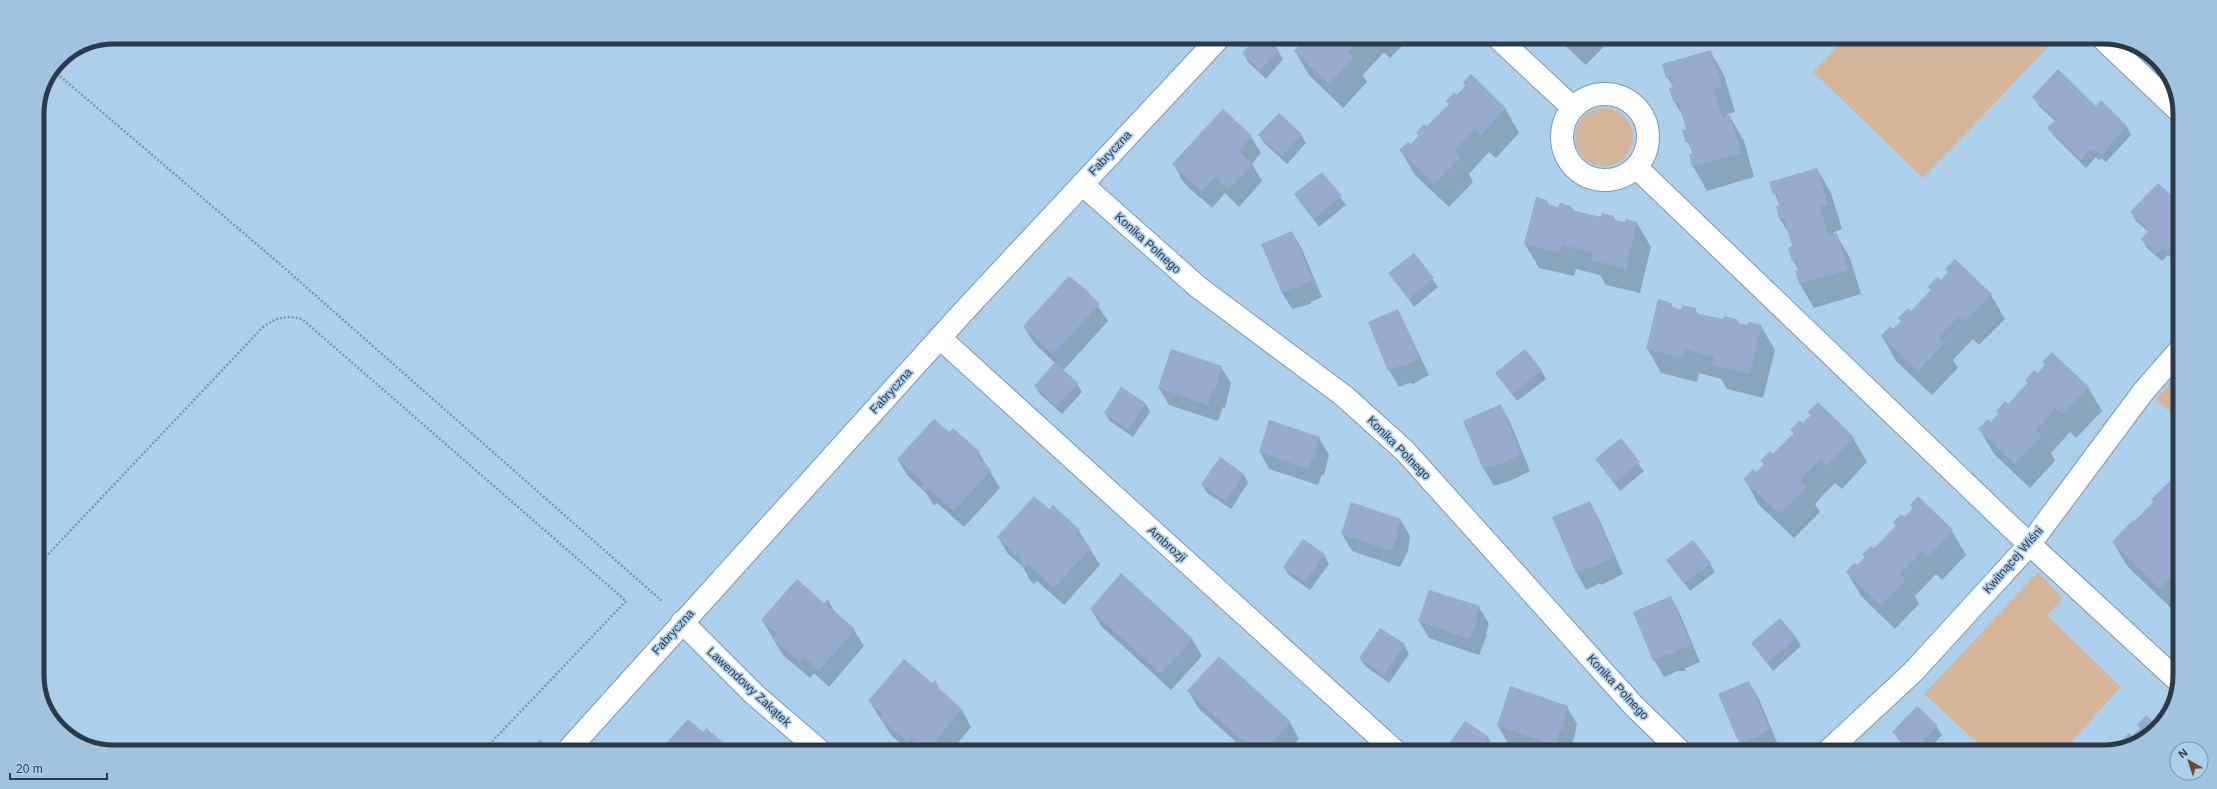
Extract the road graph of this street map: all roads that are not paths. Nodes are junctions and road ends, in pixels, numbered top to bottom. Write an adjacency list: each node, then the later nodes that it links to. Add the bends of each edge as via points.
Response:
1 (1213, 44): 7 (street, Fabryczna)
2 (1504, 44): 5 (street)
3 (2109, 45): 4 (street)
4 (2172, 105)
5 (1572, 108): 6 (street, via 1561,132 1562,146 1575,169 1599,180 1625,175); 6 (street, via 1582,100 1600,94 1618,96 1629,101 1645,120 1648,132 1644,157)
6 (1636, 167): 10 (street)
7 (1082, 184): 8 (street, Fabryczna); 16 (street, Konika Polnego, via 1198,288 1339,392 1405,451 1633,704)
8 (940, 338): 11 (street, Fabryczna); 15 (street, Ambrozji)
9 (2173, 358): 10 (street, Kwitnącej Wiśni, via 2144,392)
10 (2030, 544): 12 (street); 17 (street, Kwitnącej Wiśni, via 1914,672)
11 (682, 622): 13 (street, Fabryczna); 14 (street, Lawendowy Zakątek, via 755,695)
12 (2173, 676)
13 (573, 745)
14 (813, 745)
15 (1388, 745)
16 (1674, 745)
17 (1835, 745)

